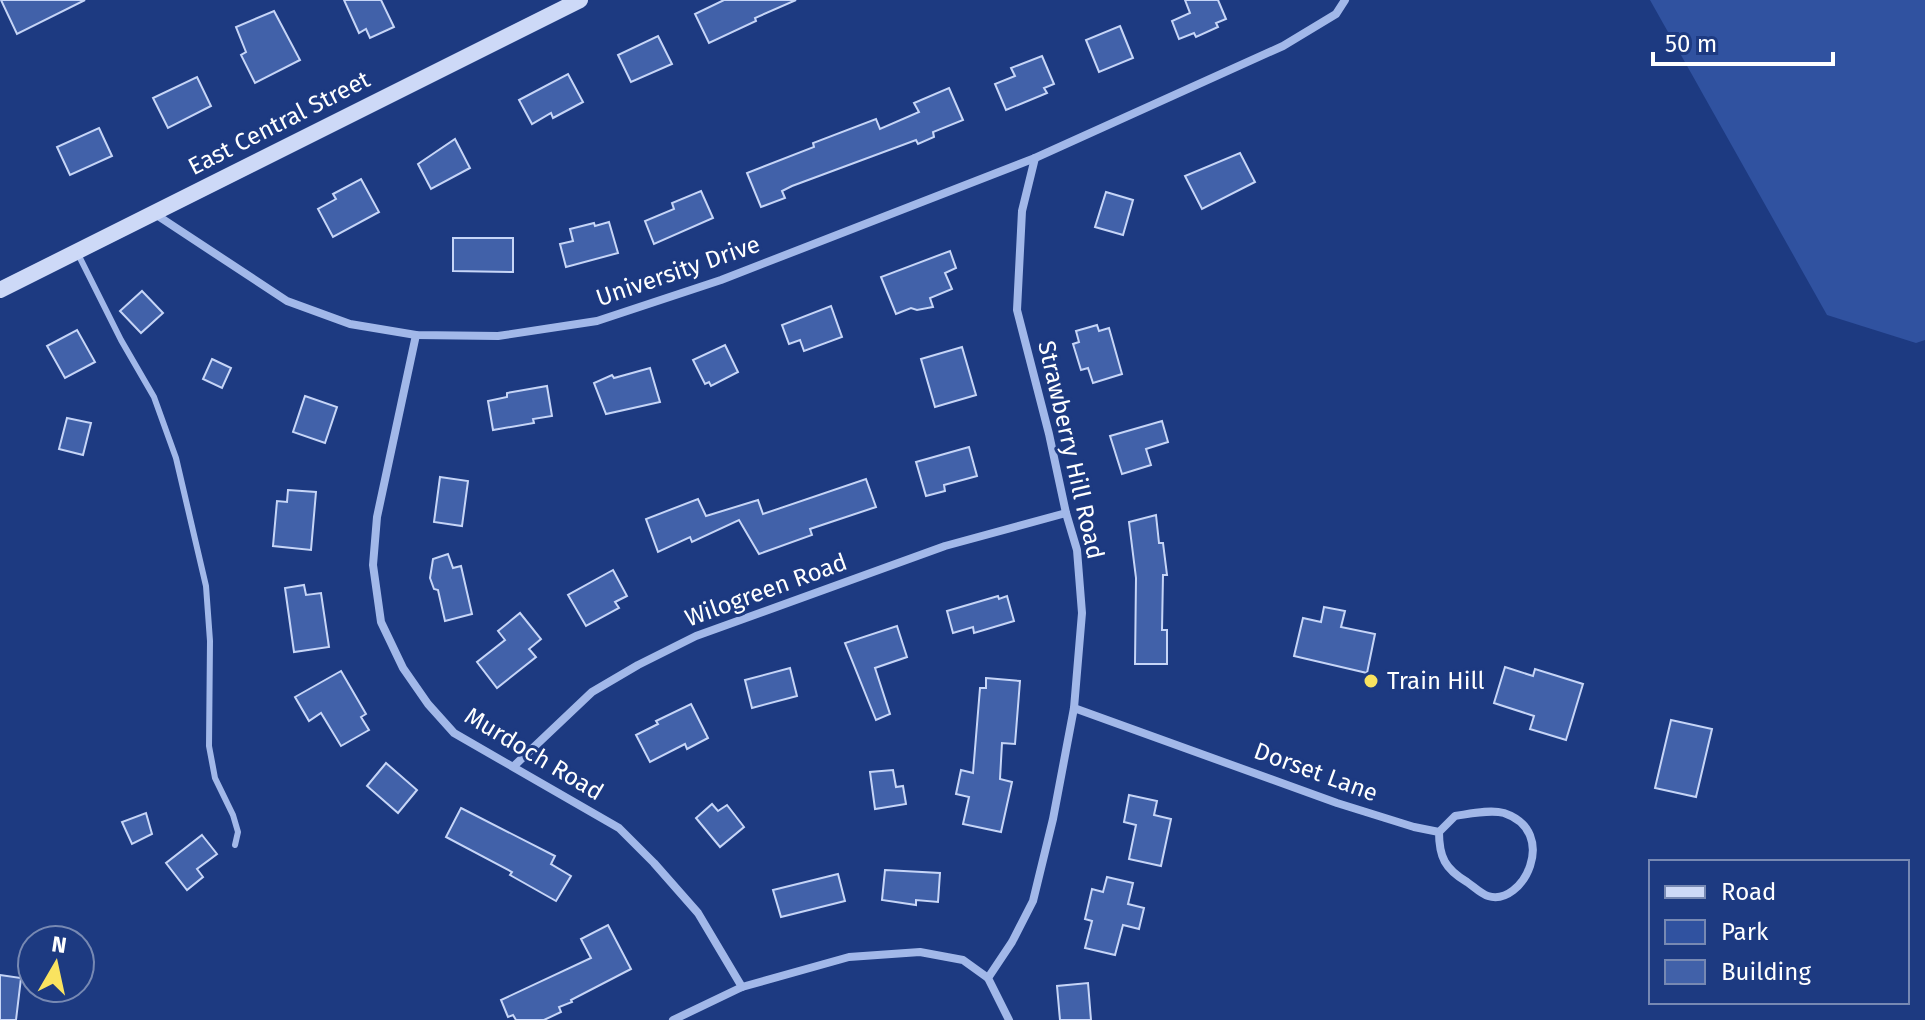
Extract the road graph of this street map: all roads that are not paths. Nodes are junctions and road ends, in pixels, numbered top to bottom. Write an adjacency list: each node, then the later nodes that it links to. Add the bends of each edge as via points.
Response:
1 (580, 0): 4 (main road, East Central Street)
2 (1345, 0): 3 (street, University Drive, via 1336,14 1283,46)
3 (1035, 158): 7 (street, University Drive, via 721,280 597,321 498,336); 8 (street, Strawberry Hill Road, via 1022,211 1017,310)
4 (154, 213): 5 (main road, East Central Street); 7 (street, University Drive, via 287,301 350,324)
5 (77, 252): 6 (main road, East Central Street); 12 (lane, via 154,397 186,494 206,586 209,746 215,778 238,832)
6 (0, 290)
7 (416, 335): 10 (street, Murdoch Road, via 377,517 373,565 381,622 403,668 454,733)
8 (1066, 513): 9 (street, Strawberry Hill Road, via 1077,550 1082,613); 10 (street, Wilogreen Road, via 945,546 696,636 592,692)
9 (1074, 708): 11 (street, Dorset Lane, via 1337,803); 13 (street, Strawberry Hill Road, via 1033,901)
10 (514, 766): 14 (street, Murdoch Road, via 619,828 698,913)
11 (1439, 832): 11 (street, via 1455,816 1502,812 1524,824 1533,840 1534,858 1527,875 1507,895 1489,896 1452,873 1439,851)
12 (235, 845)
13 (988, 978): 14 (street, via 963,960 920,952 849,957); 16 (street)
14 (742, 987): 15 (street)
15 (673, 1020)
16 (1009, 1020)

